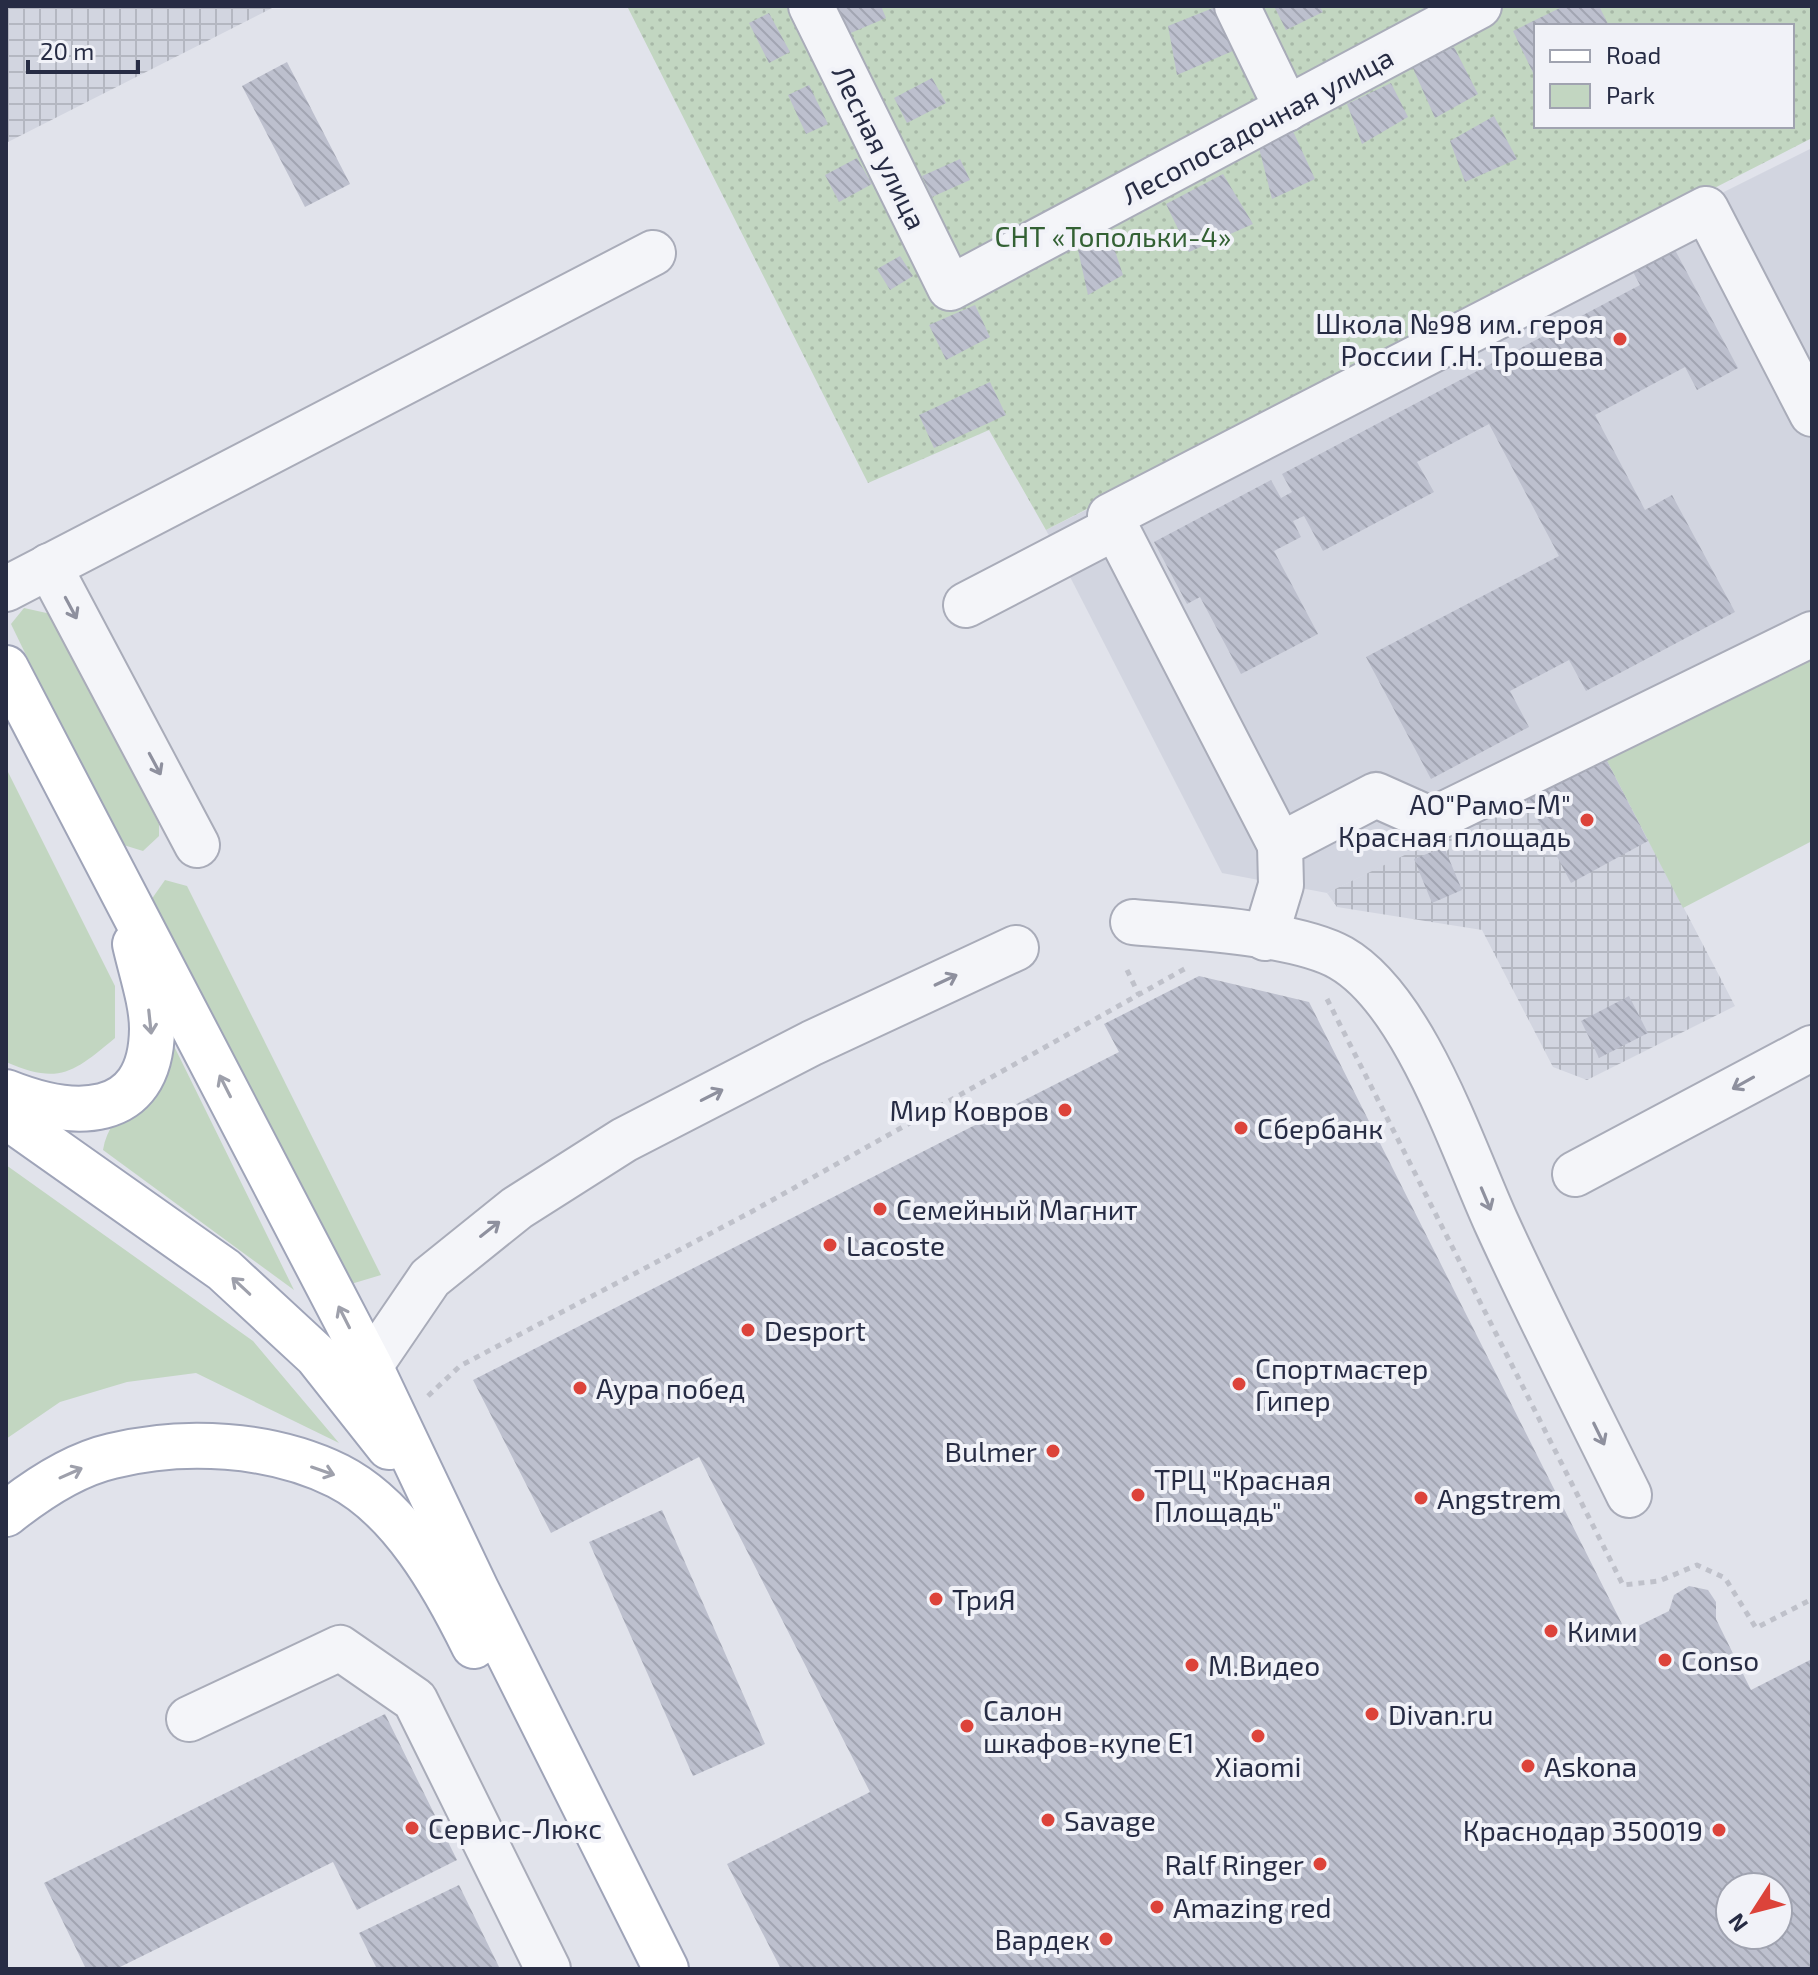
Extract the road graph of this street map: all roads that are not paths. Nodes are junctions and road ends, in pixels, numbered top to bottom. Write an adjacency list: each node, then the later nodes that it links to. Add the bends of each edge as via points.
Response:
1 (811, 6): 6 (street, Лесная улица)
2 (1237, 6): 4 (street)
3 (1468, 9): 4 (street, Лесопосадочная улица)
4 (1287, 109): 6 (street, Лесопосадочная улица)
5 (653, 253): 9 (street)
6 (950, 288)
7 (1812, 414): 8 (street, via 1706,209 1110,516)
8 (1116, 527): 11 (street); 15 (street)
9 (49, 566): 10 (street); 14 (street, one-way to 14)
10 (6, 589)
11 (966, 605)
12 (1812, 634): 15 (street, via 1432,820 1376,795)
13 (6, 668): 16 (main road)
14 (197, 845)
15 (1280, 845): 18 (street, via 1281,885)
16 (124, 891): 21 (main road, one-way to 21, via 152,1024 141,1072 121,1098 93,1109 54,1109); 24 (main road, one-way to 16)
17 (1133, 922): 18 (street)
18 (1265, 938): 25 (street, one-way to 25, via 1327,953 1364,974 1393,1011 1456,1127 1496,1222)
19 (1016, 948): 24 (street, one-way to 19, via 430,1278 517,1208 624,1140 812,1043)
20 (1812, 1048): 23 (street, one-way to 23)
21 (6, 1092)
22 (6, 1116): 27 (main road, one-way to 22, via 400,1461 317,1356 224,1270)
23 (1575, 1174)
24 (370, 1366): 27 (main road)
25 (1629, 1495)
26 (6, 1514): 30 (main road, one-way to 30, via 39,1487 109,1456 178,1446 260,1450 339,1477 379,1506 415,1547 463,1623)
27 (476, 1589): 31 (main road)
28 (189, 1719): 29 (street, via 340,1648 415,1700)
29 (548, 1969)
30 (635, 1969)
31 (666, 1969)

